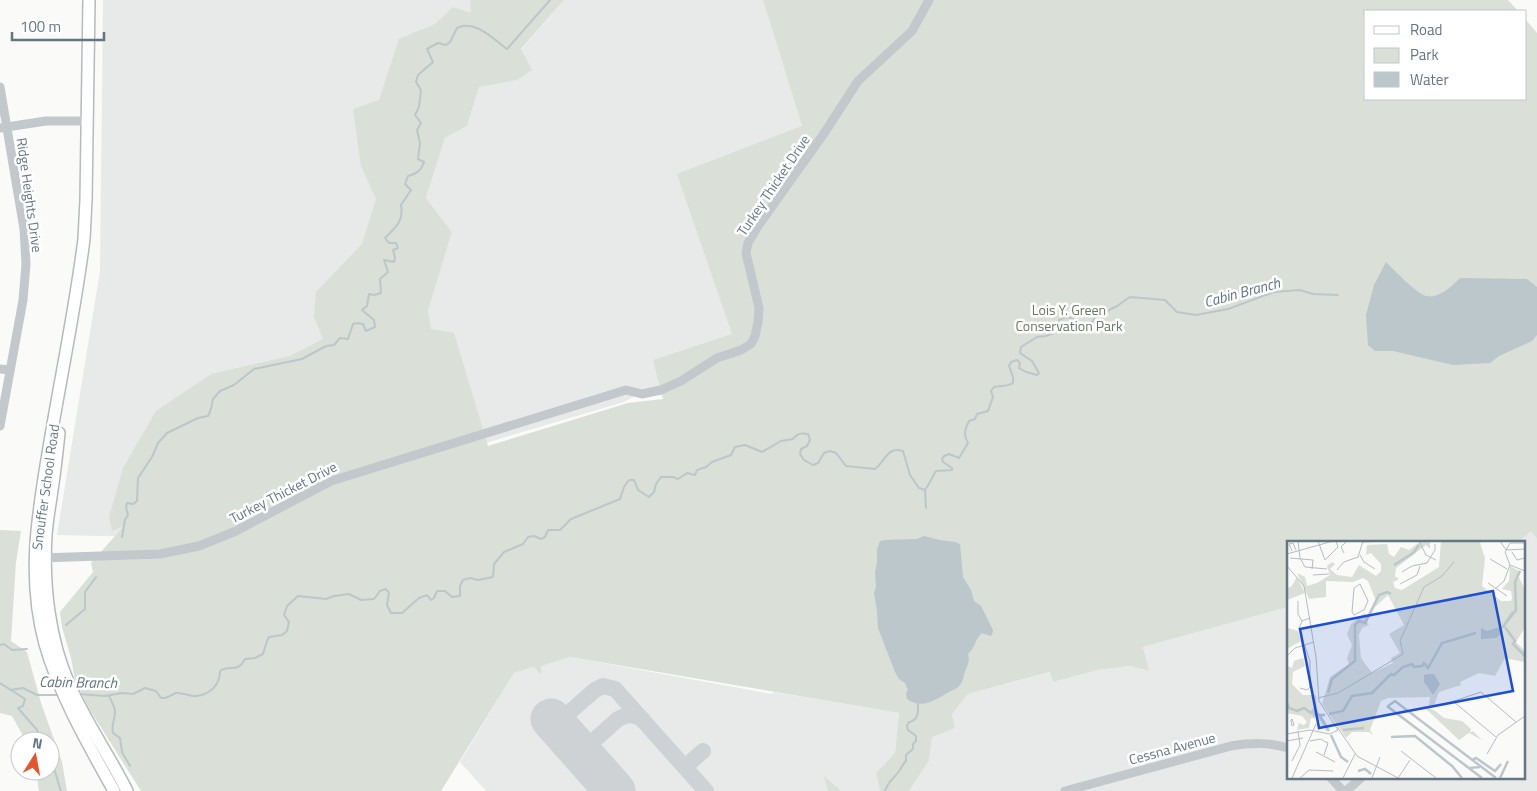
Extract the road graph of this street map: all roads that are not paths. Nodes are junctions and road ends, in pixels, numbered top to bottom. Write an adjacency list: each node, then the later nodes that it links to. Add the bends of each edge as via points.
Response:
1 (89, 0): 4 (main road, Snouffer School Road)
2 (929, 0): 9 (street, Turkey Thicket Drive, via 912,31 858,80 748,243 746,253 759,308 751,344 717,358 661,390 642,394 626,390 331,481 236,531 199,546 160,554)
3 (0, 88): 5 (street, Ridge Heights Drive)
4 (87, 121): 5 (street, via 46,121); 9 (main road, Snouffer School Road, via 84,239 39,505)
5 (3, 128): 7 (street, Ridge Heights Drive, via 24,229 26,264 24,300)
6 (0, 369): 7 (street)
7 (10, 370): 8 (street, Ridge Heights Drive)
8 (0, 426)
9 (40, 558): 10 (main road, Snouffer School Road, via 36,591 41,626 49,656)
10 (75, 708): 15 (main road, Snouffer School Road); 16 (main road, Snouffer School Road)
11 (1287, 748): 14 (street, Cessna Avenue, via 1266,743 1231,746)
12 (1331, 778): 17 (street)
13 (1361, 778): 17 (street)
14 (1071, 790)
15 (114, 791)
16 (127, 791)
17 (1344, 791)

